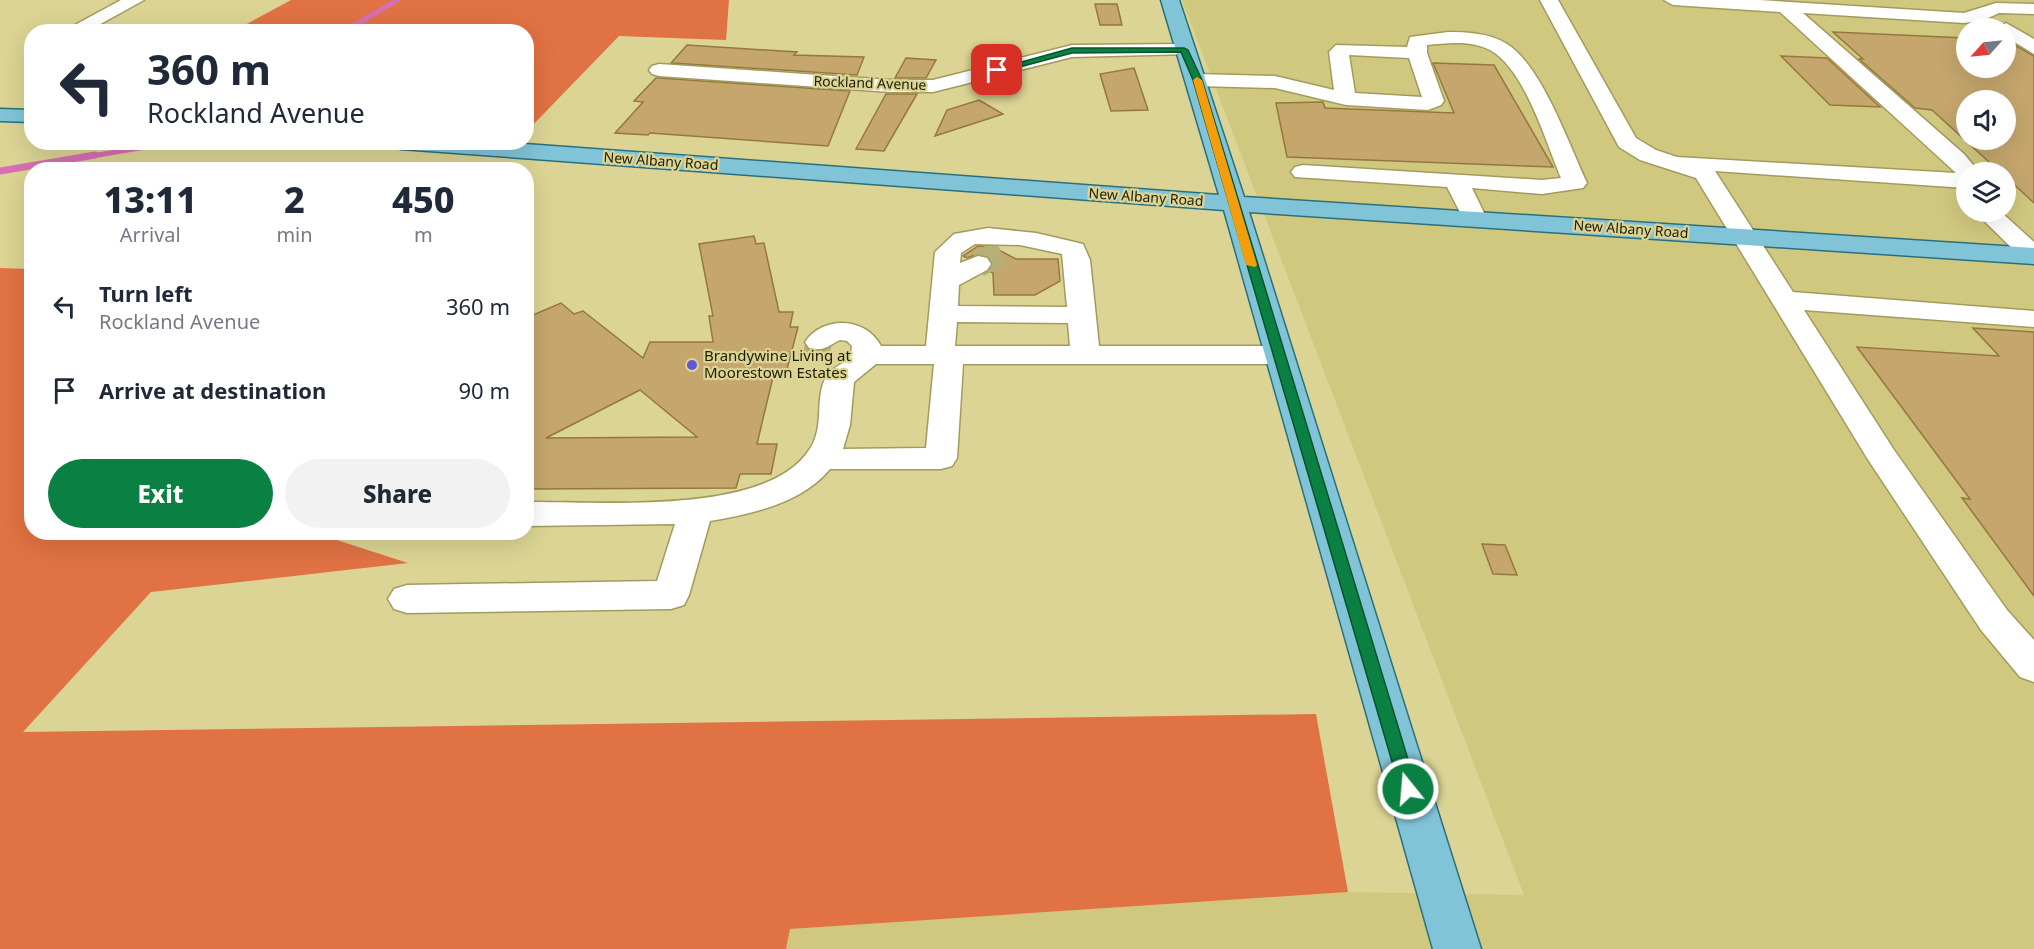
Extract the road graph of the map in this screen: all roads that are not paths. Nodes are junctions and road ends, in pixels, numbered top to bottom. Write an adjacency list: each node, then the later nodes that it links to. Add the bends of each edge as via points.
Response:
1 (135, 0): 9 (street)
2 (1170, 0): 13 (main road)
3 (1550, 0): 19 (street, via 1627,142 1648,155)
4 (1673, 0): 5 (street)
5 (1785, 7): 7 (street, via 1954,18); 20 (street)
6 (2034, 9): 7 (street, via 1996,8)
7 (1978, 16): 8 (street)
8 (1982, 18)
9 (87, 24)
10 (2016, 36): 11 (street)
11 (2034, 48)
12 (1417, 53): 15 (street, via 1343,49 1339,52); 15 (street, Rockland Avenue, via 1434,101 1428,104); 22 (street, via 1417,41 1440,37 1482,41 1509,54 1531,88 1575,183 1542,187)
13 (1191, 65): 14 (street, Rockland Avenue, via 1072,51 933,86); 15 (street, Rockland Avenue); 24 (main road)
14 (659, 70)
15 (1346, 99)
16 (0, 115): 17 (main road)
17 (24, 116)
18 (509, 150): 24 (main road, New Albany Road)
19 (1670, 161): 23 (street); 27 (street, via 1705,173 1731,210)
20 (1959, 162)
21 (1303, 171): 22 (street)
22 (1456, 180): 25 (street)
23 (1956, 180)
24 (1234, 204): 25 (main road, New Albany Road); 37 (main road)
25 (1475, 219): 27 (main road, New Albany Road)
26 (1998, 222): 29 (street)
27 (1743, 236): 29 (main road, New Albany Road); 33 (street)
28 (1003, 252): 30 (street, via 1060,252)
29 (2034, 256)
30 (1077, 260): 32 (street, via 1074,249 1061,243 969,237 948,252); 35 (street)
31 (978, 264): 32 (street)
32 (945, 281): 34 (street)
33 (1786, 300): 36 (street); 44 (street, via 1883,458 1994,620)
34 (943, 314): 35 (street); 38 (street)
35 (1082, 315): 39 (street)
36 (2034, 319)
37 (1278, 355): 39 (street); 45 (main road)
38 (945, 356): 39 (street); 40 (street, via 835,358 839,380 829,447); 40 (street, via 941,458 839,460)
39 (1085, 356)
40 (822, 456): 41 (street, via 805,474 777,491)
41 (696, 512): 42 (street); 43 (street, via 671,595)
42 (534, 514)
43 (407, 599)
44 (2034, 666)
45 (1457, 949)

